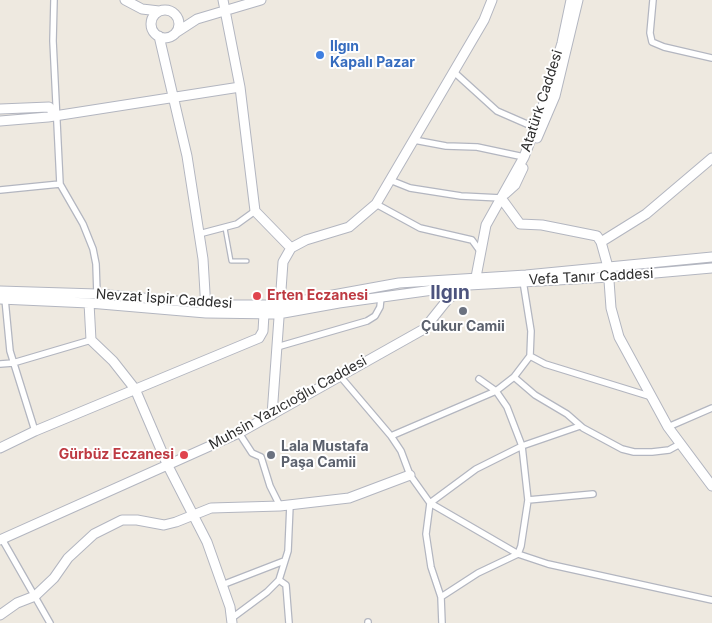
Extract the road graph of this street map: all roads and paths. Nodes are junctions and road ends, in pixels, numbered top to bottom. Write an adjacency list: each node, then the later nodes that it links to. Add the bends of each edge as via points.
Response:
1 (54, 0): 22 (street)
2 (125, 0): 9 (street)
3 (261, 0): 8 (street)
4 (492, 0): 18 (street)
5 (571, 0): 24 (street, Atatürk Caddesi)
6 (578, 0): 31 (street, Atatürk Caddesi, via 555,96 515,185)
7 (653, 0): 17 (street, via 652,42)
8 (224, 5): 12 (street); 19 (street)
9 (142, 9): 10 (street); 13 (street)
10 (159, 11): 11 (street, via 166,10); 13 (street)
11 (177, 16): 12 (street); 14 (street, via 180,22)
12 (197, 19): 14 (street)
13 (151, 22): 15 (street, via 152,29)
14 (175, 34): 15 (street, via 169,38); 16 (street)
15 (159, 36): 16 (street)
16 (164, 52): 20 (street)
17 (712, 58)
18 (454, 72): 24 (street, via 497,111); 25 (street)
19 (240, 87): 20 (street); 33 (street)
20 (172, 97): 22 (street); 35 (street, via 187,156)
21 (0, 109): 22 (street, via 50,107)
22 (57, 115): 23 (street); 29 (street)
23 (0, 121)
24 (536, 128): 26 (street, Atatürk Caddesi)
25 (414, 140): 26 (street, via 477,147); 28 (street)
26 (524, 157): 31 (street, Atatürk Caddesi)
27 (712, 158): 36 (street, via 646,214)
28 (390, 180): 31 (street, via 419,190); 32 (street)
29 (60, 184): 30 (street); 47 (street, via 93,249)
30 (0, 190)
31 (501, 198): 36 (street, via 520,224 586,233 597,236); 38 (street, Atatürk Caddesi, via 486,225)
32 (376, 204): 37 (street, via 349,227); 38 (street, via 420,228 472,240)
33 (255, 211): 34 (street); 37 (street)
34 (226, 228): 35 (street); 40 (lane, via 231,261)
35 (199, 234): 51 (street)
36 (601, 242): 41 (street)
37 (290, 248): 52 (street, via 283,262)
38 (480, 251): 43 (street, Atatürk Caddesi)
39 (712, 257): 41 (street, Vefa Tanır Caddesi)
40 (247, 261)
41 (608, 267): 43 (street, Vefa Tanır Caddesi); 44 (street)
42 (712, 268): 44 (street, Vefa Tanır Caddesi)
43 (476, 277): 46 (street, Muhsin Yazıcıoğlu Caddesi); 52 (street, Nevzat İspir Caddesi, via 400,283)
44 (610, 277): 45 (street, Vefa Tanır Caddesi); 65 (street, via 611,308 619,337)
45 (523, 280): 46 (street, Vefa Tanır Caddesi); 57 (street, via 531,331)
46 (470, 285): 49 (street, Nevzat İspir Caddesi); 60 (street, Muhsin Yazıcıoğlu Caddesi, via 448,299 424,328)
47 (97, 294): 48 (street, Nevzat İspir Caddesi); 51 (street, Nevzat İspir Caddesi)
48 (2, 297): 50 (street, Nevzat İspir Caddesi); 58 (street)
49 (381, 297): 52 (street, Nevzat İspir Caddesi); 56 (street, via 375,316 367,321)
50 (89, 303): 51 (street, Nevzat İspir Caddesi); 55 (street)
51 (206, 309): 52 (street, Nevzat İspir Caddesi); 53 (street, Nevzat İspir Caddesi)
52 (278, 309): 53 (street, Nevzat İspir Caddesi); 56 (street)
53 (264, 314): 54 (street)
54 (262, 335): 56 (street); 63 (street)
55 (91, 340): 58 (street); 63 (street)
56 (278, 343): 67 (street)
57 (530, 356): 61 (street); 65 (street, via 545,364)
58 (13, 363): 59 (street); 70 (street)
59 (0, 364)
60 (340, 376): 67 (street, Muhsin Yazıcıoğlu Caddesi); 72 (street)
61 (514, 377): 64 (street); 68 (street)
62 (479, 379): 64 (street)
63 (135, 389): 70 (street); 76 (street)
64 (496, 391): 72 (street); 74 (street, via 512,417)
65 (654, 398): 69 (street)
66 (712, 408): 69 (street)
67 (272, 415): 71 (street, Muhsin Yazıcıoğlu Caddesi)
68 (580, 426): 73 (street, via 622,449 634,452 669,450); 74 (street)
69 (668, 427): 73 (street)
70 (35, 431): 75 (street)
71 (239, 433): 76 (street, Muhsin Yazıcıoğlu Caddesi); 83 (street, via 252,453 261,457)
72 (391, 436): 77 (street)
73 (680, 444): 78 (street)
74 (522, 446): 80 (street); 81 (street, via 476,469)
75 (0, 448)
76 (168, 466): 84 (street); 85 (street, Muhsin Yazıcıoğlu Caddesi)
77 (410, 475): 81 (street); 82 (street, via 349,498)
78 (712, 486)
79 (593, 494): 80 (street)
80 (528, 500): 86 (street)
81 (430, 502): 86 (street); 91 (street, via 426,534 431,567)
82 (290, 505): 83 (street); 87 (street, via 288,551)
83 (280, 506): 84 (street, via 211,508)
84 (192, 515): 89 (street, via 207,542); 90 (street, via 164,525 122,520 94,534)
85 (1, 539): 90 (street)
86 (518, 554): 91 (street, via 478,573); 92 (street, via 548,564)
87 (284, 561): 88 (street); 89 (street)
88 (279, 580): 94 (street); 96 (street, via 286,586)
89 (222, 585): 94 (street)
90 (35, 596): 93 (street); 95 (street)
91 (441, 597): 97 (street)
92 (712, 600)
93 (0, 615)
94 (232, 621)
95 (50, 623)
96 (289, 623)
97 (442, 623)

